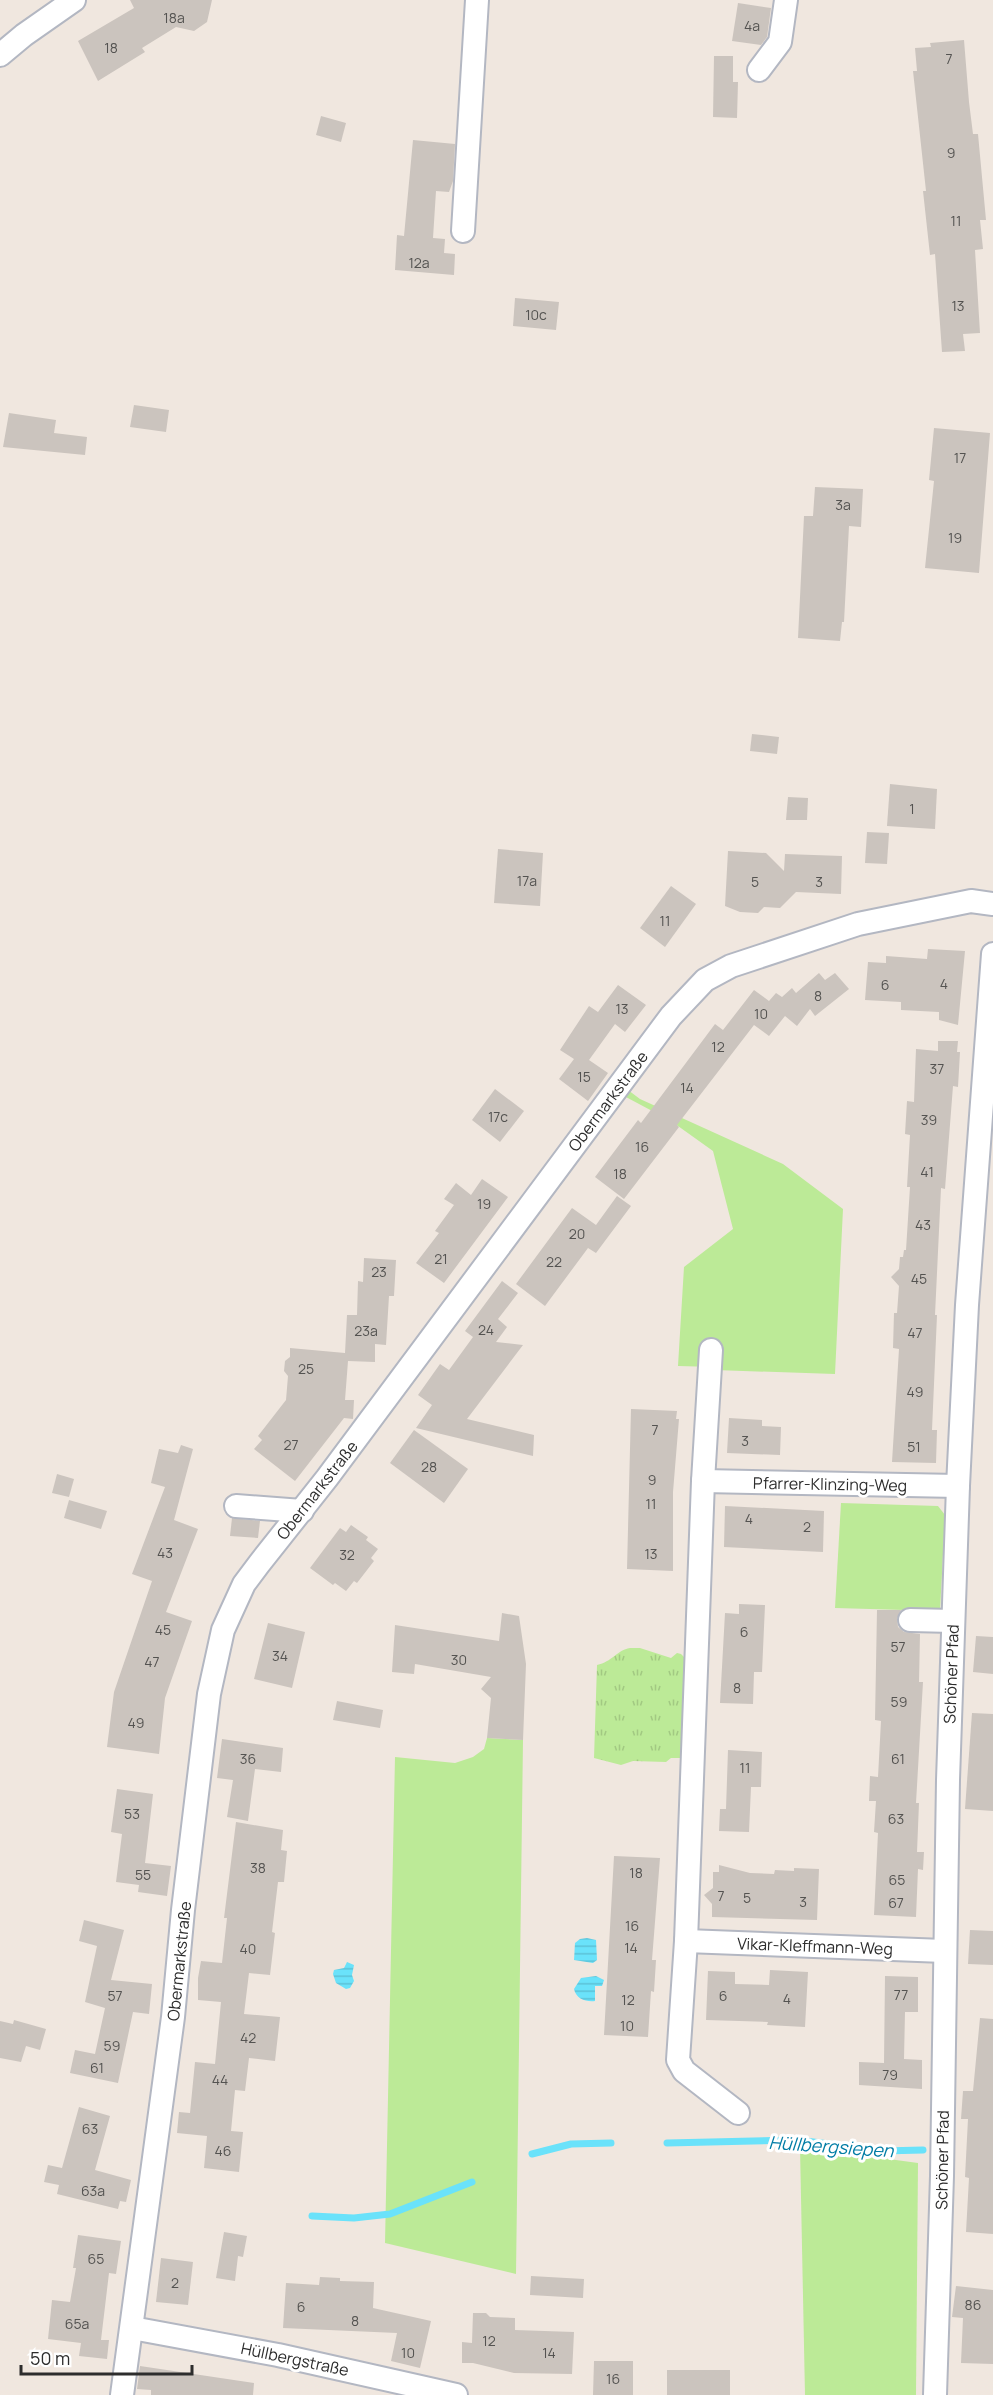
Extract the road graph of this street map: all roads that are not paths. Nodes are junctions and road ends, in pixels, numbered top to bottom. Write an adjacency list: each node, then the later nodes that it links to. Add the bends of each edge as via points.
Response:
1 (74, 0): 4 (street)
2 (477, 0): 6 (street)
3 (786, 0): 5 (street, via 780,42)
4 (0, 55)
5 (759, 70)
6 (463, 231)
7 (993, 904): 13 (street, Obermarkstraße, via 971,901 858,924 731,966 705,980 671,1016)
8 (993, 954): 11 (street, Schöner Pfad)
9 (711, 1350): 10 (street)
10 (703, 1481): 11 (street, Pfarrer-Klinzing-Weg); 16 (street)
11 (958, 1486): 15 (street, Schöner Pfad)
12 (236, 1506): 13 (street)
13 (302, 1511): 19 (street, Obermarkstraße, via 244,1584 223,1630 216,1659)
14 (910, 1620): 15 (street)
15 (953, 1621): 17 (street, Schöner Pfad)
16 (686, 1941): 17 (street, Vikar-Kleffmann-Weg); 18 (street, via 678,2060 680,2066)
17 (944, 1951): 22 (street, Schöner Pfad)
18 (738, 2113)
19 (132, 2328): 20 (street, Obermarkstraße); 21 (street, Hüllbergstraße, via 279,2355)
20 (122, 2395)
21 (456, 2395)
22 (935, 2395)

